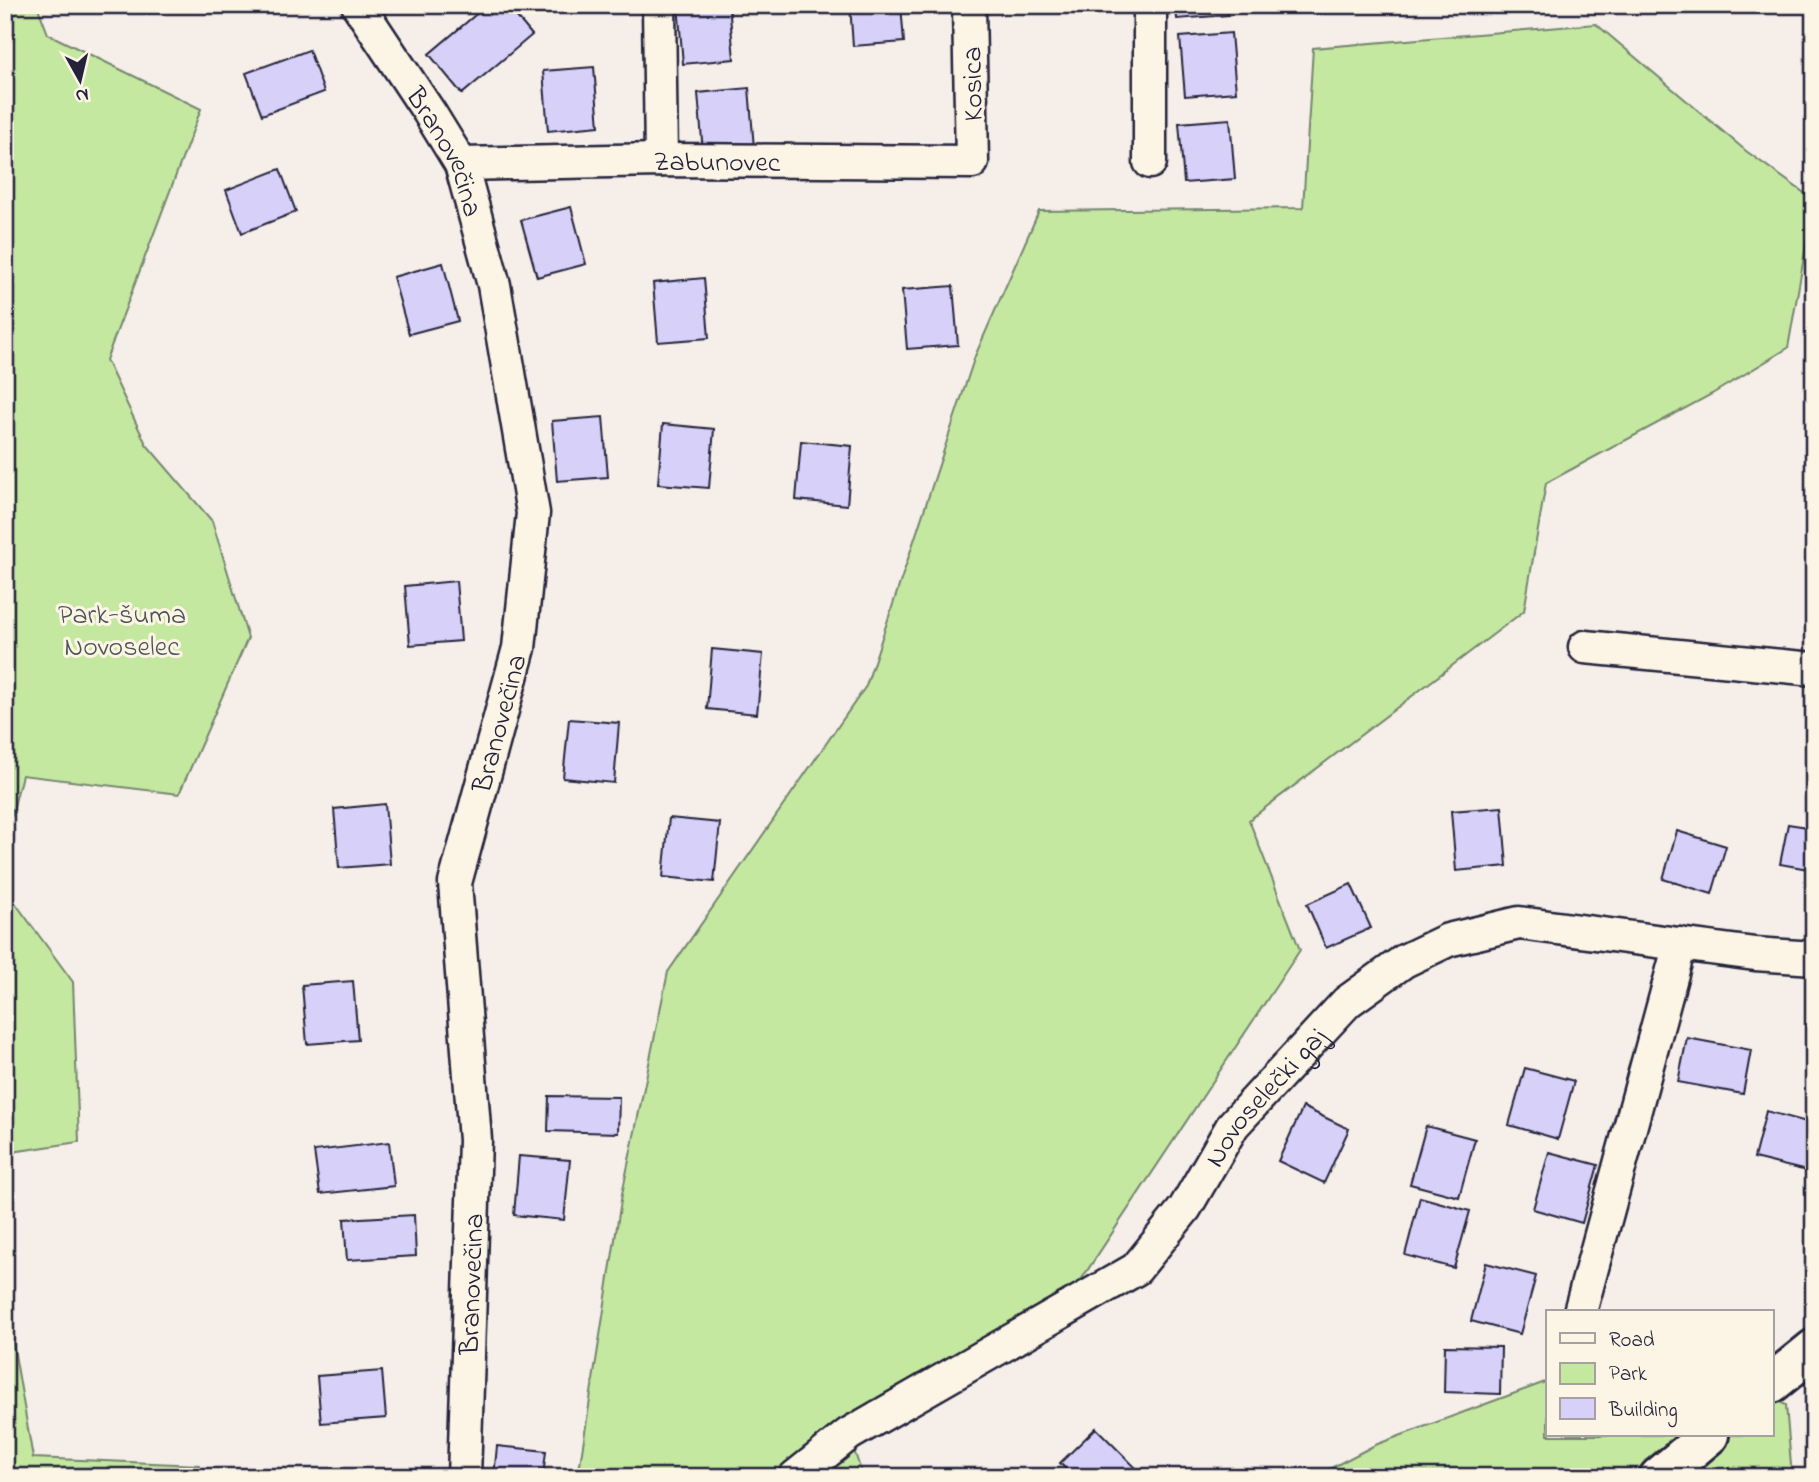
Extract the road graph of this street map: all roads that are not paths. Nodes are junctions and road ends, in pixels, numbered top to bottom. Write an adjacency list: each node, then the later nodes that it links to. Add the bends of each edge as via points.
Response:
1 (358, 5): 8 (street, Branovečina)
2 (659, 5): 5 (street)
3 (970, 5): 6 (street, Kosica)
4 (1150, 5): 7 (street)
5 (661, 160): 6 (street, Zabunovec); 8 (street, Zabunovec)
6 (972, 162)
7 (1150, 162)
8 (461, 164): 17 (street, Branovečina, via 494,285 533,513 519,648 455,883 475,1140)
9 (1585, 647): 10 (street)
10 (1814, 669)
11 (1680, 944): 12 (street, Novoselečki gaj); 13 (street); 18 (street, Novoselečki gaj, via 1519,923 1448,940 1404,961 1347,1002 1233,1125 1185,1208 1136,1269 849,1434)
12 (1814, 958)
13 (1581, 1310)
14 (1814, 1349): 15 (street)
15 (1773, 1382)
16 (1708, 1436): 19 (street)
17 (464, 1477)
18 (794, 1477)
19 (1659, 1477)

